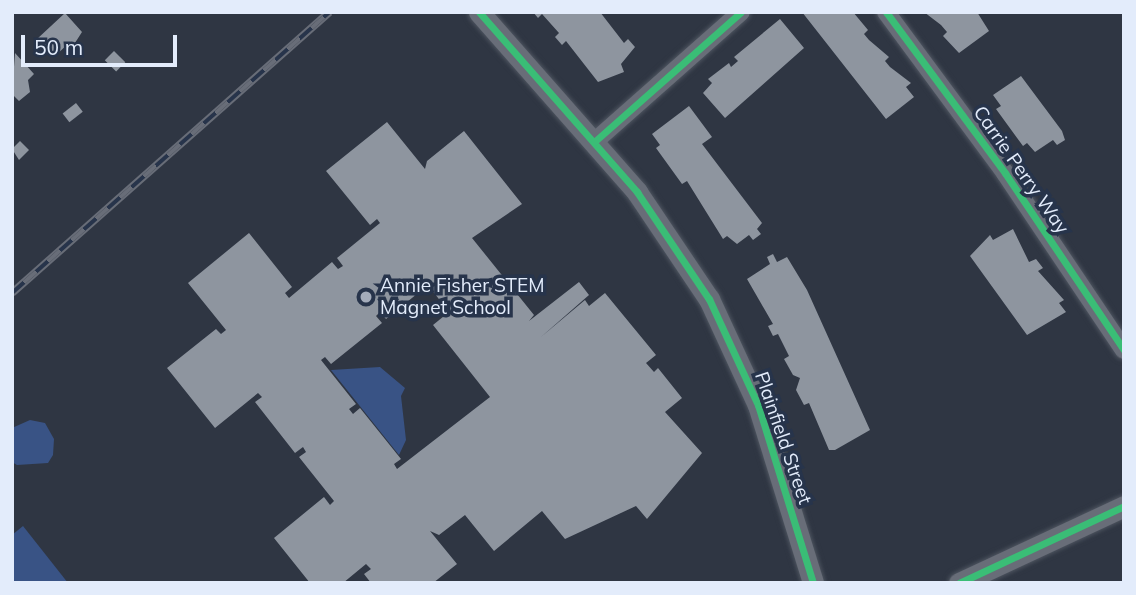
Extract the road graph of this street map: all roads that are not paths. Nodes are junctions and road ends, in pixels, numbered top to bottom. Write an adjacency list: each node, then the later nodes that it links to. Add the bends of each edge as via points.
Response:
1 (479, 12): 4 (street, Plainfield Street)
2 (741, 12): 4 (street)
3 (886, 12): 5 (street, Carrie Perry Way, via 982,139)
4 (594, 142): 7 (street, Plainfield Street, via 668,233 733,345 771,441)
5 (1124, 350)
6 (1124, 506): 8 (street)
7 (813, 583)
8 (959, 583)

